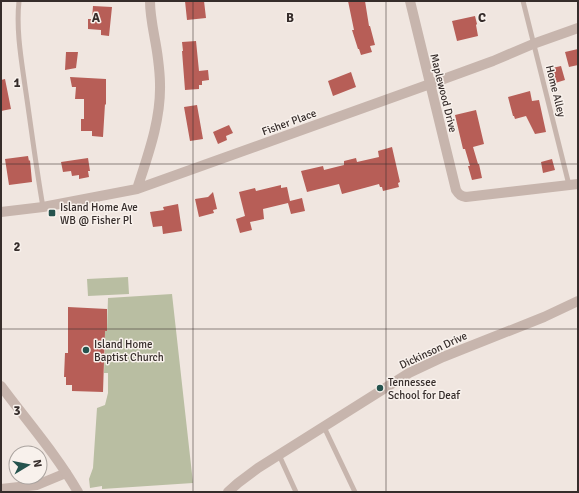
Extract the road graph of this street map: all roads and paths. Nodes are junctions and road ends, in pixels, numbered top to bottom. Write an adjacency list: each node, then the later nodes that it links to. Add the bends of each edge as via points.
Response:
1 (19, 1): 10 (lane, via 20,47)
2 (150, 1): 9 (street, via 158,60 159,103 153,137)
3 (410, 1): 7 (street, Maplewood Drive)
4 (523, 1): 6 (lane, Home Alley)
5 (578, 28): 6 (street, Fisher Place)
6 (534, 44): 7 (street, Fisher Place); 8 (lane, Home Alley)
7 (430, 84): 8 (street, Maplewood Drive, via 456,190 461,196); 9 (street, Fisher Place)
8 (574, 185)
9 (137, 189): 10 (street, Fisher Place)
10 (43, 207): 11 (street, Fisher Place)
11 (1, 212)
12 (578, 300): 14 (street, Dickinson Drive, via 544,317 426,364)
13 (1, 386): 16 (street)
14 (324, 427): 15 (street, Dickinson Drive); 21 (lane)
15 (279, 455): 19 (street, Dickinson Drive); 20 (lane)
16 (66, 473): 17 (street, via 37,485); 18 (street)
17 (1, 489)
18 (78, 492)
19 (228, 492)
20 (296, 492)
21 (355, 492)

